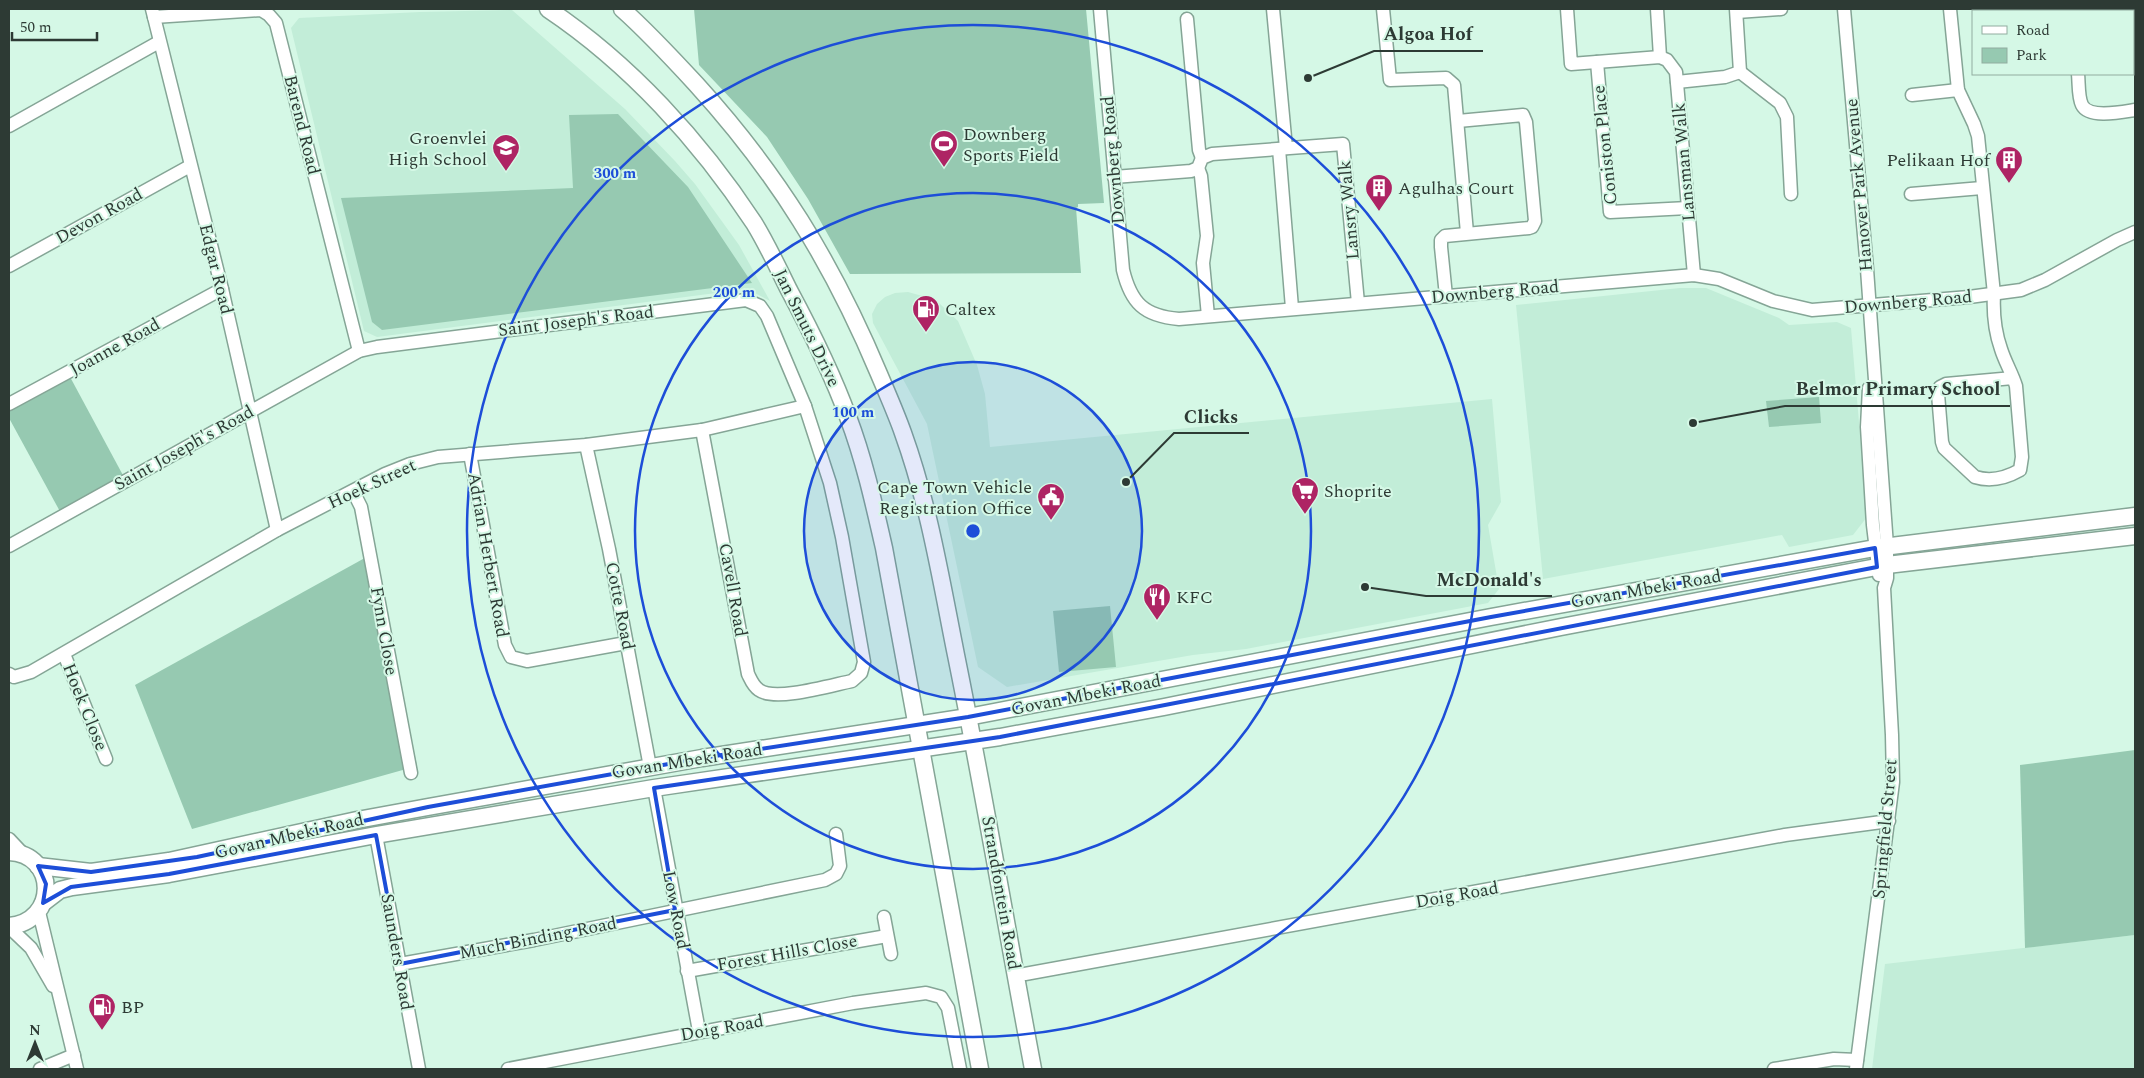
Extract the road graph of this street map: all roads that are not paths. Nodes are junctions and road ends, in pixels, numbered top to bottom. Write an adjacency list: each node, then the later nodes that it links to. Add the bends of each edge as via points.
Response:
1 (548, 9): 64 (main road, Jan Smuts Drive, via 633,79 714,165 755,225 811,330 848,416 867,477)
2 (622, 9): 63 (main road, via 664,49 754,151 795,209 852,312 903,431 917,476 934,541)
3 (1100, 9): 28 (street, Downberg Road)
4 (1273, 9): 25 (street)
5 (1383, 9): 23 (street, via 1390,80 1449,79 1455,89)
6 (1567, 9): 16 (street, Coniston Place, via 1571,64)
7 (1657, 9): 15 (street)
8 (1844, 9): 41 (street, Hanover Park Avenue)
9 (1950, 9): 20 (street)
10 (1781, 10): 11 (street)
11 (1736, 11): 17 (street)
12 (153, 13): 14 (street, Edgar Road); 44 (street, Barend Road, via 261,10 276,23)
13 (1187, 19): 26 (street)
14 (159, 42): 24 (street); 27 (street, Edgar Road)
15 (1660, 57): 16 (street, Coniston Place); 19 (street, Lansman Walk, via 1676,72)
16 (1597, 62): 32 (street, Coniston Place, via 1610,212)
17 (1740, 72): 19 (street, via 1725,77); 30 (street, via 1780,103 1787,117)
18 (2078, 75): 22 (street, via 2081,102 2088,111)
19 (1677, 82): 32 (street, Lansman Walk)
20 (1958, 90): 21 (street); 29 (street, via 1977,129)
21 (1912, 95)
22 (2135, 110)
23 (1458, 121): 34 (street); 34 (street, via 1523,114 1526,122 1534,224 1529,228)
24 (9, 126)
25 (1283, 149): 26 (street, Lansry Walk, via 1212,154); 40 (street, Lansry Walk, via 1343,144); 42 (street)
26 (1200, 163): 28 (street, Lansry Walk, via 1191,171); 43 (street, via 1207,236 1203,263)
27 (190, 166): 35 (street, Devon Road); 37 (street, Edgar Road)
28 (1114, 177): 43 (street, Downberg Road, via 1127,287 1140,306 1157,316 1178,319)
29 (1982, 188): 31 (street); 38 (street)
30 (1791, 194)
31 (1911, 194)
32 (1688, 208): 36 (street, Lansman Walk)
33 (2135, 232): 38 (street, Downberg Road, via 2046,280 2021,290)
34 (1467, 233): 39 (street, via 1445,236 1442,240)
35 (9, 266)
36 (1694, 275): 39 (street, Downberg Road); 41 (street, Downberg Road, via 1719,279 1774,301 1812,310)
37 (222, 289): 46 (street, Joanne Road); 48 (street, Edgar Road)
38 (1994, 294): 41 (street, Downberg Road); 45 (street, via 2000,349)
39 (1446, 296): 40 (street, Downberg Road)
40 (1358, 303): 42 (street, Downberg Road)
41 (1869, 306): 57 (street, Hanover Park Avenue, via 1872,361 1867,427)
42 (1292, 308): 43 (street, Downberg Road)
43 (1208, 316)
44 (359, 351): 47 (street, Saint Joseph's Road, via 746,300 760,306 768,316); 48 (street, Saint Joseph's Road)
45 (2013, 378): 45 (street, via 1940,387 1940,430 1944,448 1975,477 2006,478 2020,470 2022,457)
46 (9, 404)
47 (805, 406): 49 (street, Hoek Street); 62 (street, Saint Joseph's Road, via 830,483 864,662 861,673 852,681)
48 (250, 411): 54 (street, Edgar Road); 56 (street, Saint Joseph's Road)
49 (702, 430): 50 (street, Hoek Street); 62 (street, Cavell Road, via 748,674 759,691 772,694)
50 (586, 445): 51 (street, Hoek Street); 59 (street, Cotte Road)
51 (470, 454): 52 (street, Hoek Street, via 410,464); 59 (street, Adrian Herbert Road, via 505,645 511,657 527,662)
52 (354, 491): 54 (street, Hoek Street); 69 (street, Fynn Close, via 361,507)
53 (2135, 516): 57 (main road, Govan Mbeki Road)
54 (277, 530): 60 (street, Hoek Street)
55 (2135, 536): 58 (main road, Govan Mbeki Road)
56 (9, 546)
57 (1881, 547): 58 (street, Hanover Park Avenue); 63 (main road, Govan Mbeki Road, via 1491,616)
58 (1882, 566): 65 (main road, Govan Mbeki Road, via 1164,707); 71 (street, Springfield Street, via 1893,755)
59 (626, 642): 68 (street, Cotte Road)
60 (64, 654): 61 (street, Hoek Street, via 22,676); 67 (street, Hoek Close)
61 (9, 674)
62 (816, 688)
63 (968, 717): 64 (main road, Govan Mbeki Road); 65 (main road, Strandfontein Road)
64 (918, 726): 66 (main road); 68 (main road, Govan Mbeki Road)
65 (972, 740): 66 (main road, Govan Mbeki Road); 96 (main road, Strandfontein Road)
66 (922, 749): 70 (main road, Govan Mbeki Road); 95 (main road)
67 (106, 759)
68 (650, 767): 76 (main road, Govan Mbeki Road, via 357,820 161,863 91,872)
69 (410, 773)
70 (654, 788): 73 (main road, Govan Mbeki Road); 78 (street, Low Road)
71 (1889, 821): 85 (street, Doig Road, via 1785,835); 89 (street, Springfield Street)
72 (836, 834): 78 (street, Much Binding Road, via 840,866 836,874 825,880)
73 (376, 835): 77 (main road, Govan Mbeki Road, via 169,874 71,887 60,890); 83 (street, Saunders Road)
74 (9, 839): 75 (street)
75 (16, 854): 76 (main road)
76 (38, 866): 77 (main road, via 46,884)
77 (41, 908): 80 (main road, Govan Mbeki Road, via 25,923); 86 (street)
78 (675, 910): 83 (street, Much Binding Road); 84 (street, Low Road)
79 (884, 917): 81 (street)
80 (9, 927): 86 (street, via 30,948)
81 (887, 936): 82 (street); 84 (street, Forest Hills Close)
82 (890, 954)
83 (400, 964): 92 (street, Saunders Road)
84 (687, 971): 87 (street, Low Road)
85 (1025, 974)
86 (59, 997): 88 (street)
87 (699, 1031): 93 (street, Doig Road); 94 (street, Doig Road, via 853,1003 936,994 948,1008)
88 (74, 1055): 90 (street); 91 (street)
89 (1857, 1065): 97 (street, via 1834,1059)
90 (40, 1069)
91 (77, 1069)
92 (419, 1069)
93 (508, 1069)
94 (960, 1069)
95 (980, 1069)
96 (1033, 1069)
97 (1774, 1069)

